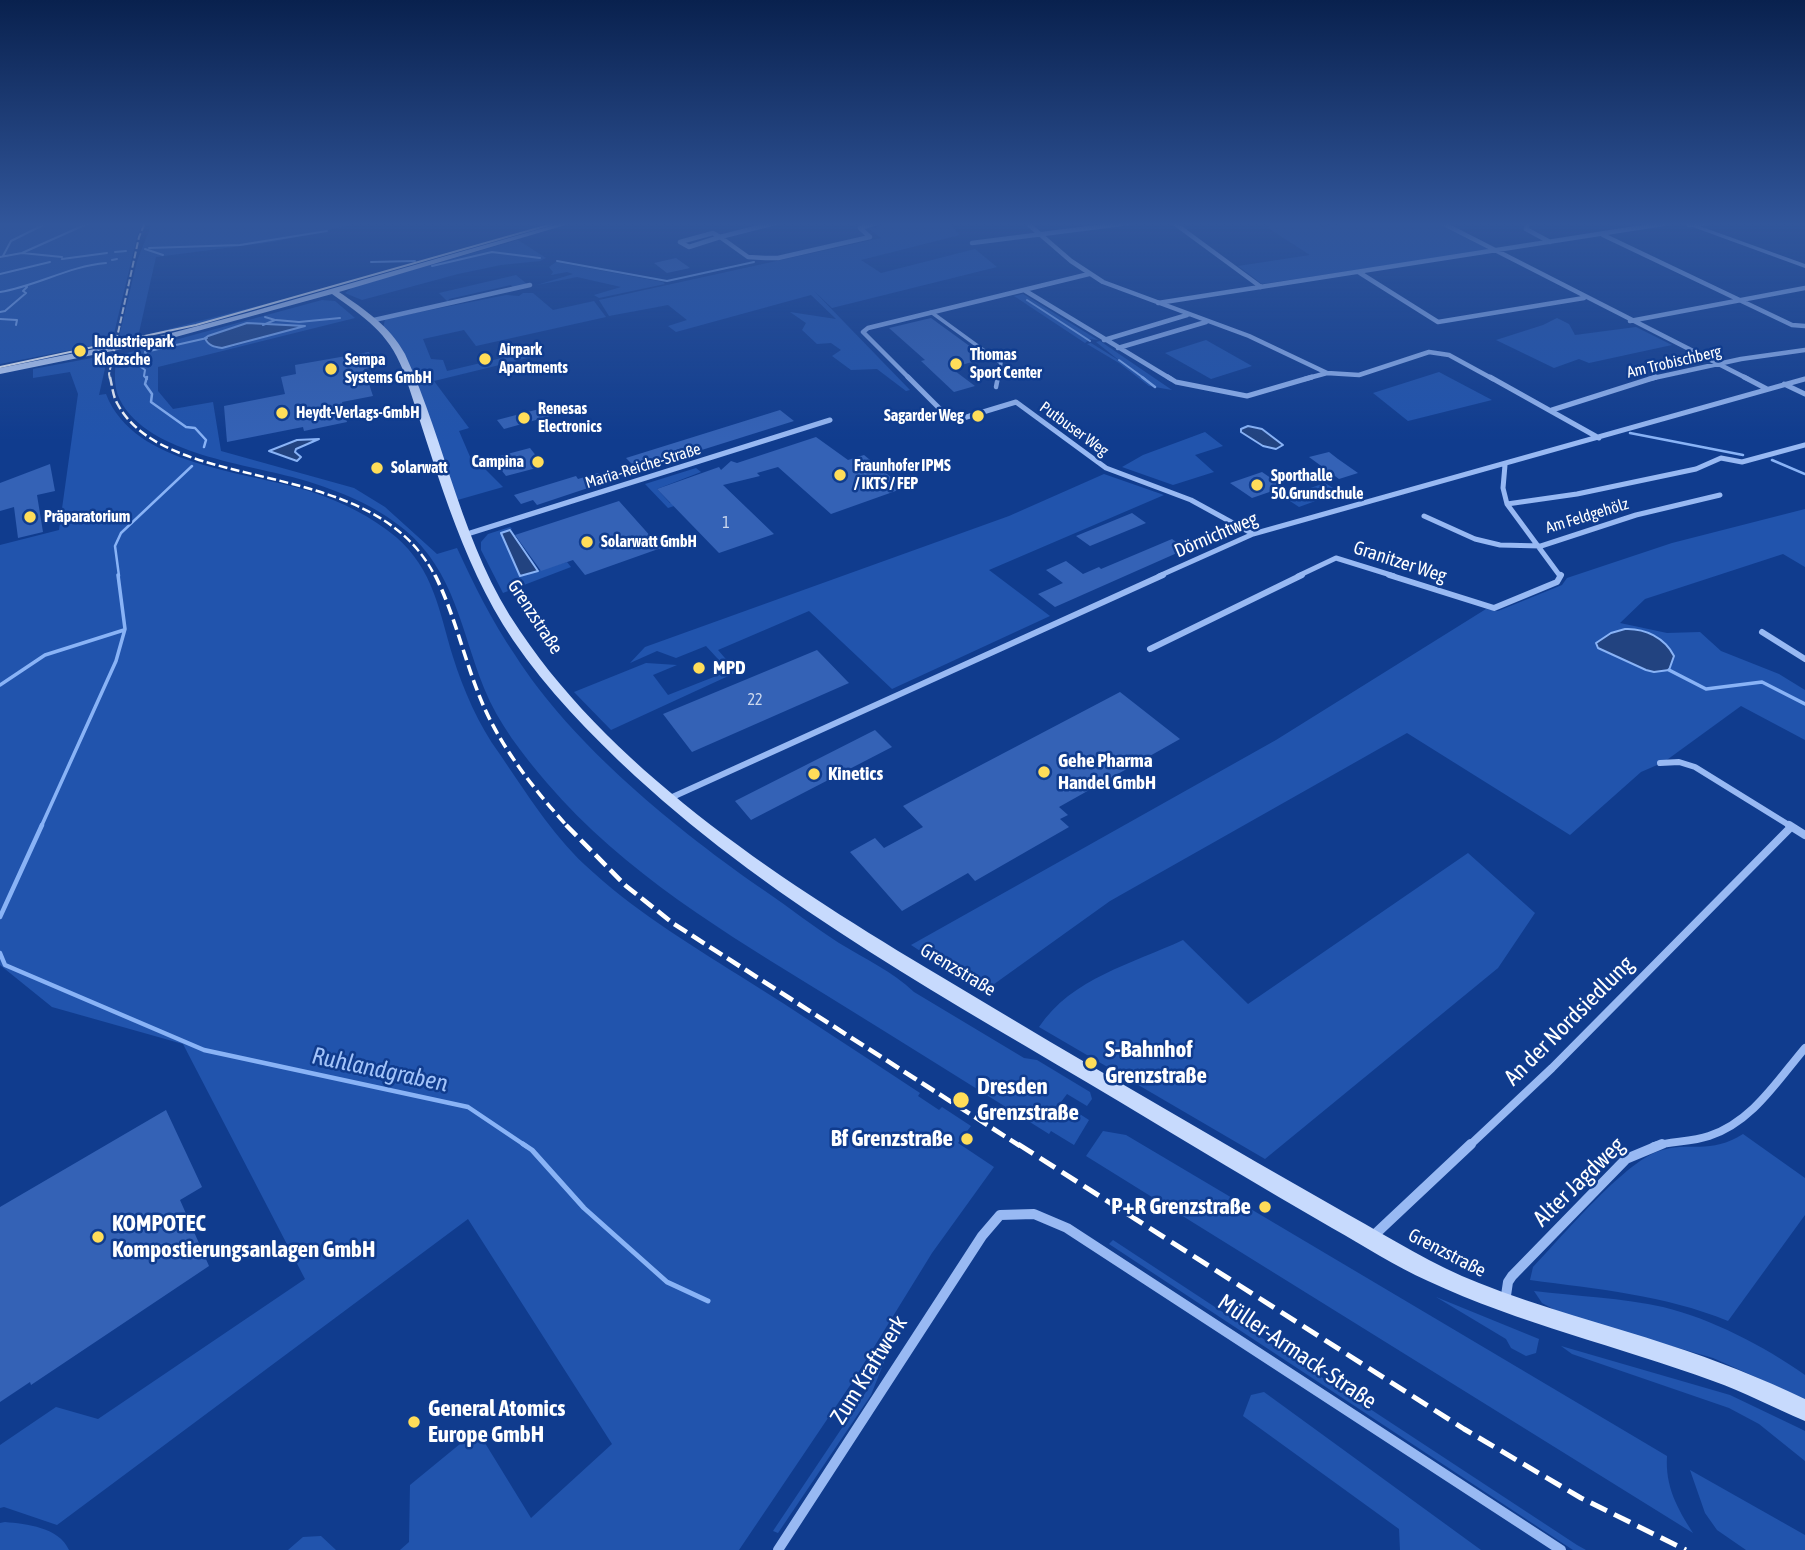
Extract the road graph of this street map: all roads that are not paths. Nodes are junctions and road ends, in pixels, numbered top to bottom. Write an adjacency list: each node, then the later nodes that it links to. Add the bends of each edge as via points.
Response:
1 (317, 295): 25 (main road, via 161,338)
2 (339, 295): 17 (main road, Grenzstraße)
3 (484, 295): 17 (street)
4 (1001, 295): 15 (street, Putbuser Weg)
5 (1033, 295): 21 (street)
6 (1139, 295): 14 (street)
7 (1207, 295): 14 (street)
8 (1396, 295): 12 (street, via 1438,322)
9 (1580, 295): 12 (street)
10 (1730, 295): 13 (street)
11 (1765, 295): 13 (street)
12 (1585, 298): 18 (street)
13 (1740, 300): 18 (street); 20 (street, via 1792,325)
14 (1157, 303): 16 (street)
15 (931, 312): 29 (street, via 1001,363); 40 (street, Putbuser Weg, via 863,332 946,415 960,419 1016,402 1106,468 1191,500)
16 (1188, 315): 19 (street); 21 (street)
17 (374, 320): 41 (main road, Grenzstraße, via 405,364)
18 (1629, 321): 24 (street)
19 (1207, 322): 22 (street); 26 (street, via 1254,338)
20 (1805, 326)
21 (1104, 340): 22 (street)
22 (1118, 348): 26 (street, via 1176,382 1236,395 1259,394)
23 (1805, 350): 24 (street, Am Trobischberg)
24 (1714, 364): 30 (street); 32 (street, Am Trobischberg, via 1632,383)
25 (0, 372)
26 (1327, 373): 32 (street, via 1359,375 1416,356 1442,353)
27 (1805, 379): 28 (street, Dörnichtweg)
28 (1784, 384): 30 (street, Dörnichtweg); 31 (street)
29 (996, 387)
30 (1768, 389): 34 (street, Dörnichtweg)
31 (1805, 394)
32 (1552, 411): 34 (street)
33 (830, 420): 41 (street, Maria-Reiche-Straße)
34 (1599, 438): 36 (street, Dörnichtweg)
35 (1805, 445): 38 (street, via 1742,463 1721,458 1696,469)
36 (1505, 465): 38 (street); 40 (street, Dörnichtweg)
37 (1720, 495): 42 (street, Am Feldgehölz)
38 (1507, 504): 42 (street, Granitzer Weg)
39 (1424, 516): 42 (street, Am Feldgehölz, via 1475,539 1500,545)
40 (1253, 534): 47 (street, Dörnichtweg)
41 (464, 535): 47 (main road, Grenzstraße, via 501,613 527,650 603,738)
42 (1541, 545): 44 (street, Granitzer Weg, via 1561,576 1557,582 1494,608 1336,558)
43 (1762, 632): 45 (street)
44 (1150, 649)
45 (1805, 659)
46 (1660, 763): 48 (street, via 1695,766)
47 (667, 799): 52 (main road, Grenzstraße, via 784,888 886,953)
48 (1791, 827): 49 (street); 52 (street, An der Nordsiedlung, via 1552,1068)
49 (1805, 835)
50 (1805, 1048): 53 (street, Alter Jagdweg, via 1749,1114 1732,1127 1710,1136 1658,1143 1626,1159 1512,1276)
51 (1000, 1215): 55 (street, Zum Kraftwerk, via 922,1324); 56 (street, Müller-Armack-Straße, via 1034,1214 1068,1228)
52 (1370, 1238): 53 (main road, Grenzstraße, via 1430,1272)
53 (1504, 1305): 54 (main road, Grenzstraße, via 1723,1372)
54 (1805, 1410)
55 (778, 1550)
56 (1561, 1550)

